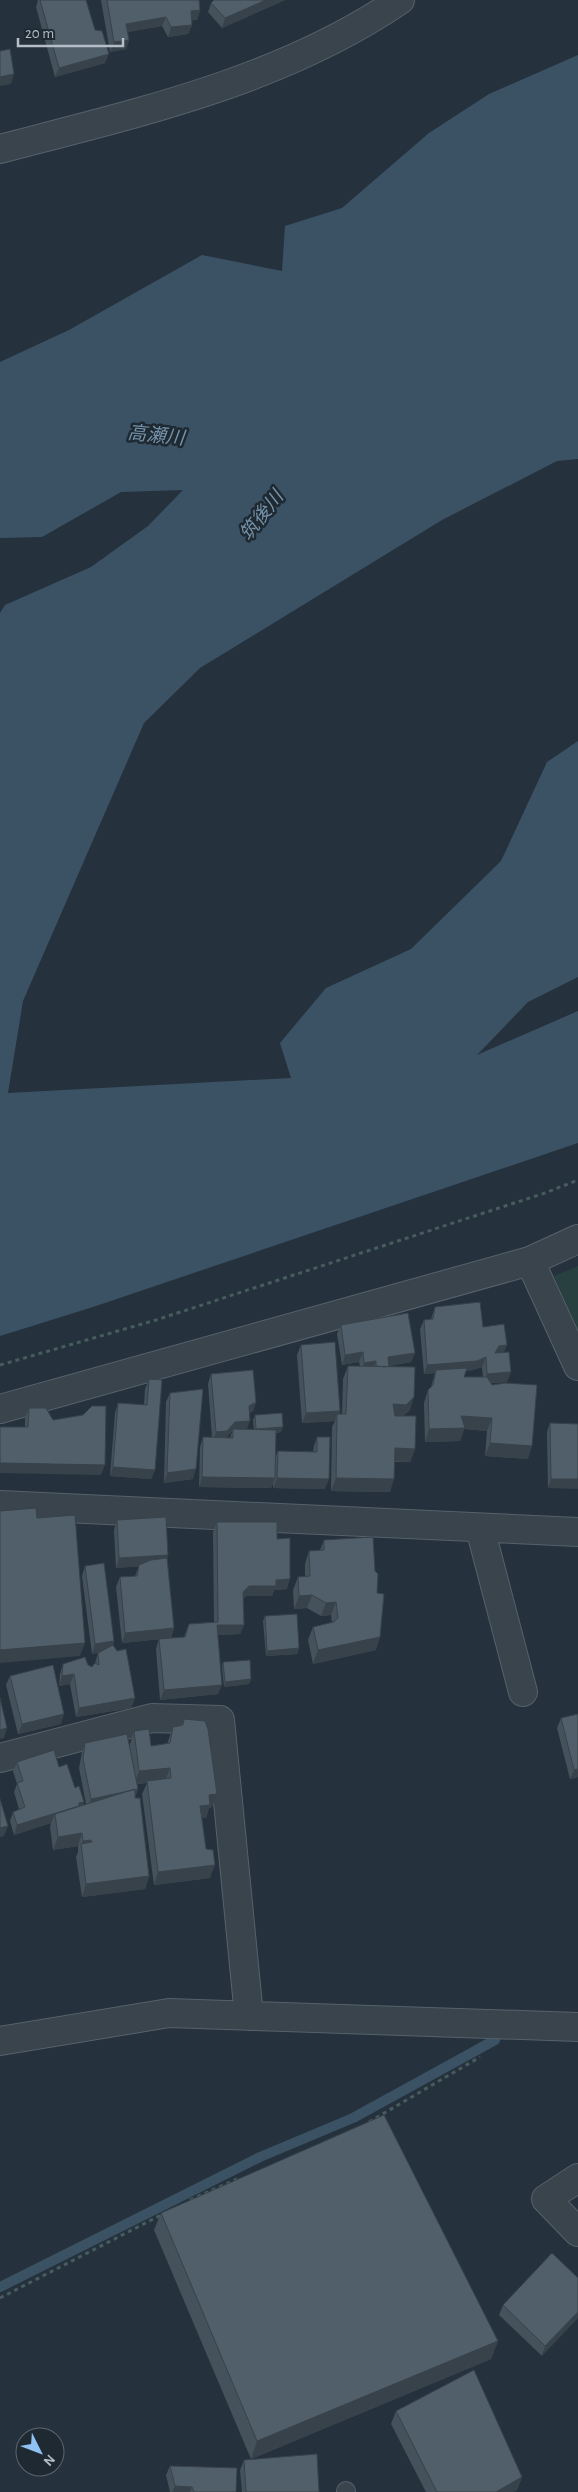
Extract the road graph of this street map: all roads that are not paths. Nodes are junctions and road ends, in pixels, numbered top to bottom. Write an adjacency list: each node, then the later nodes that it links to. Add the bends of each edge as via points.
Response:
1 (400, 0): 2 (street, via 363,26 260,72 141,112)
2 (0, 149)
3 (578, 1239): 4 (street)
4 (530, 1261): 5 (street); 6 (street)
5 (578, 1366)
6 (0, 1410)
7 (0, 1505): 8 (street)
8 (480, 1528): 9 (street); 10 (street)
9 (578, 1532)
10 (523, 1692)
11 (0, 1758): 12 (street, via 152,1718 220,1720)
12 (248, 2016): 13 (street); 14 (street, via 169,2013)
13 (578, 2027)
14 (0, 2041)
15 (578, 2178): 16 (street, via 546,2199)
16 (578, 2232)

